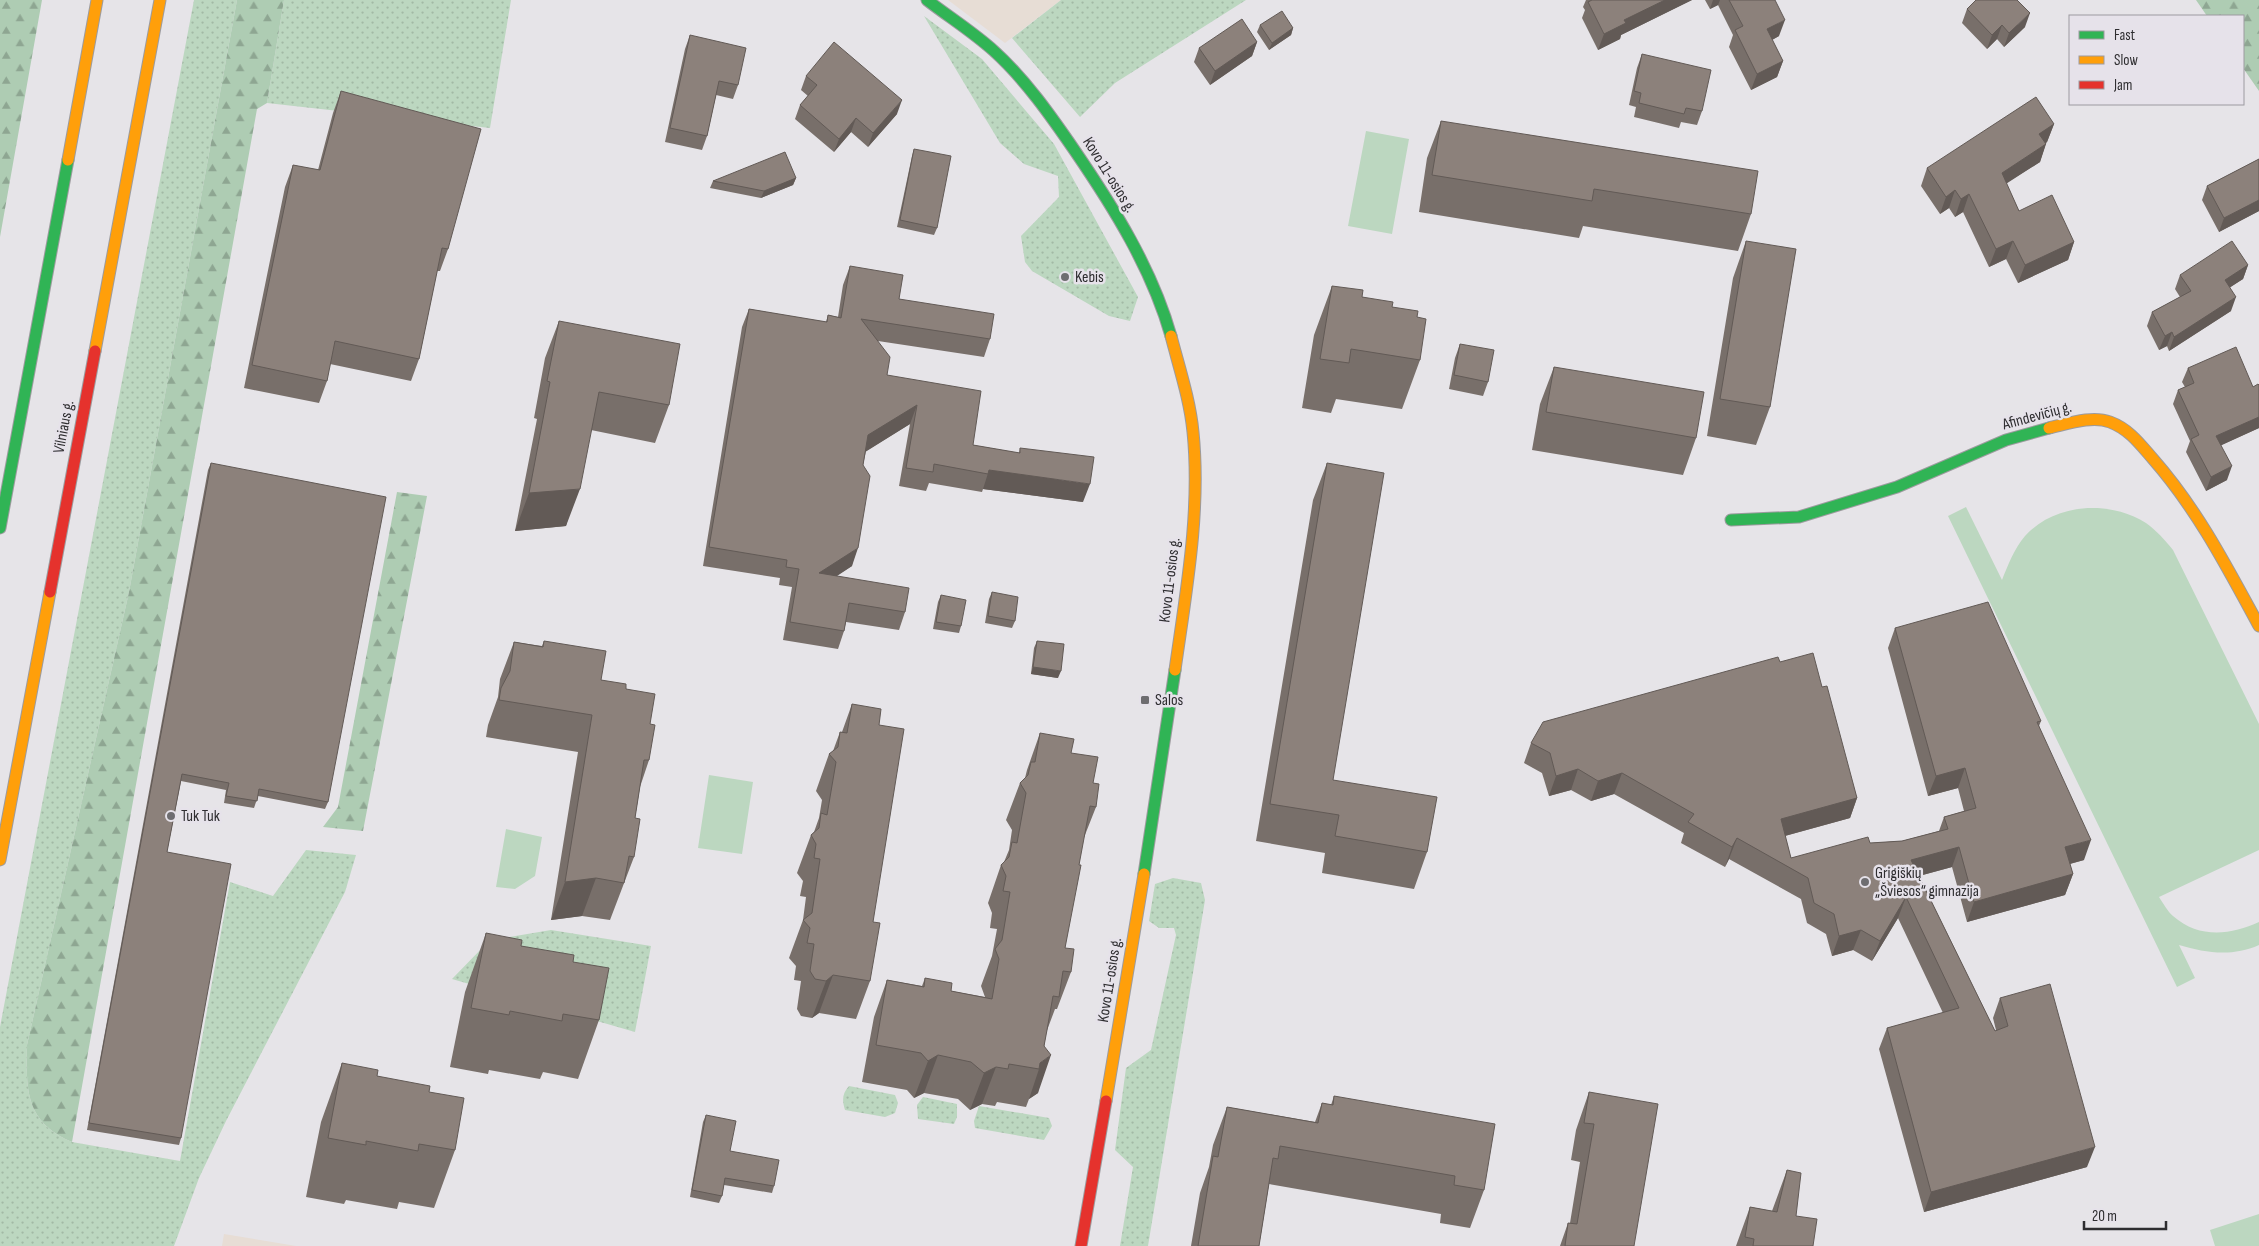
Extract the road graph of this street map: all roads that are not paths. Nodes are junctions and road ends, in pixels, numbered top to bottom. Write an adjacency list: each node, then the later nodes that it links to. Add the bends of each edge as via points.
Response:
1 (98, 0): 5 (main road)
2 (160, 0): 7 (main road, Vilniaus g.)
3 (927, 0): 8 (main road, Kovo 11-osios g., via 994,51 1047,110 1104,192 1163,308 1192,430 1196,477 1187,588 1157,793)
4 (1731, 520): 6 (main road, Afindevičių g., via 1798,517 1897,487 2034,431 2086,420 2108,421 2129,432 2175,484 2209,534)
5 (0, 528)
6 (2259, 626)
7 (0, 860)
8 (1081, 1246)

